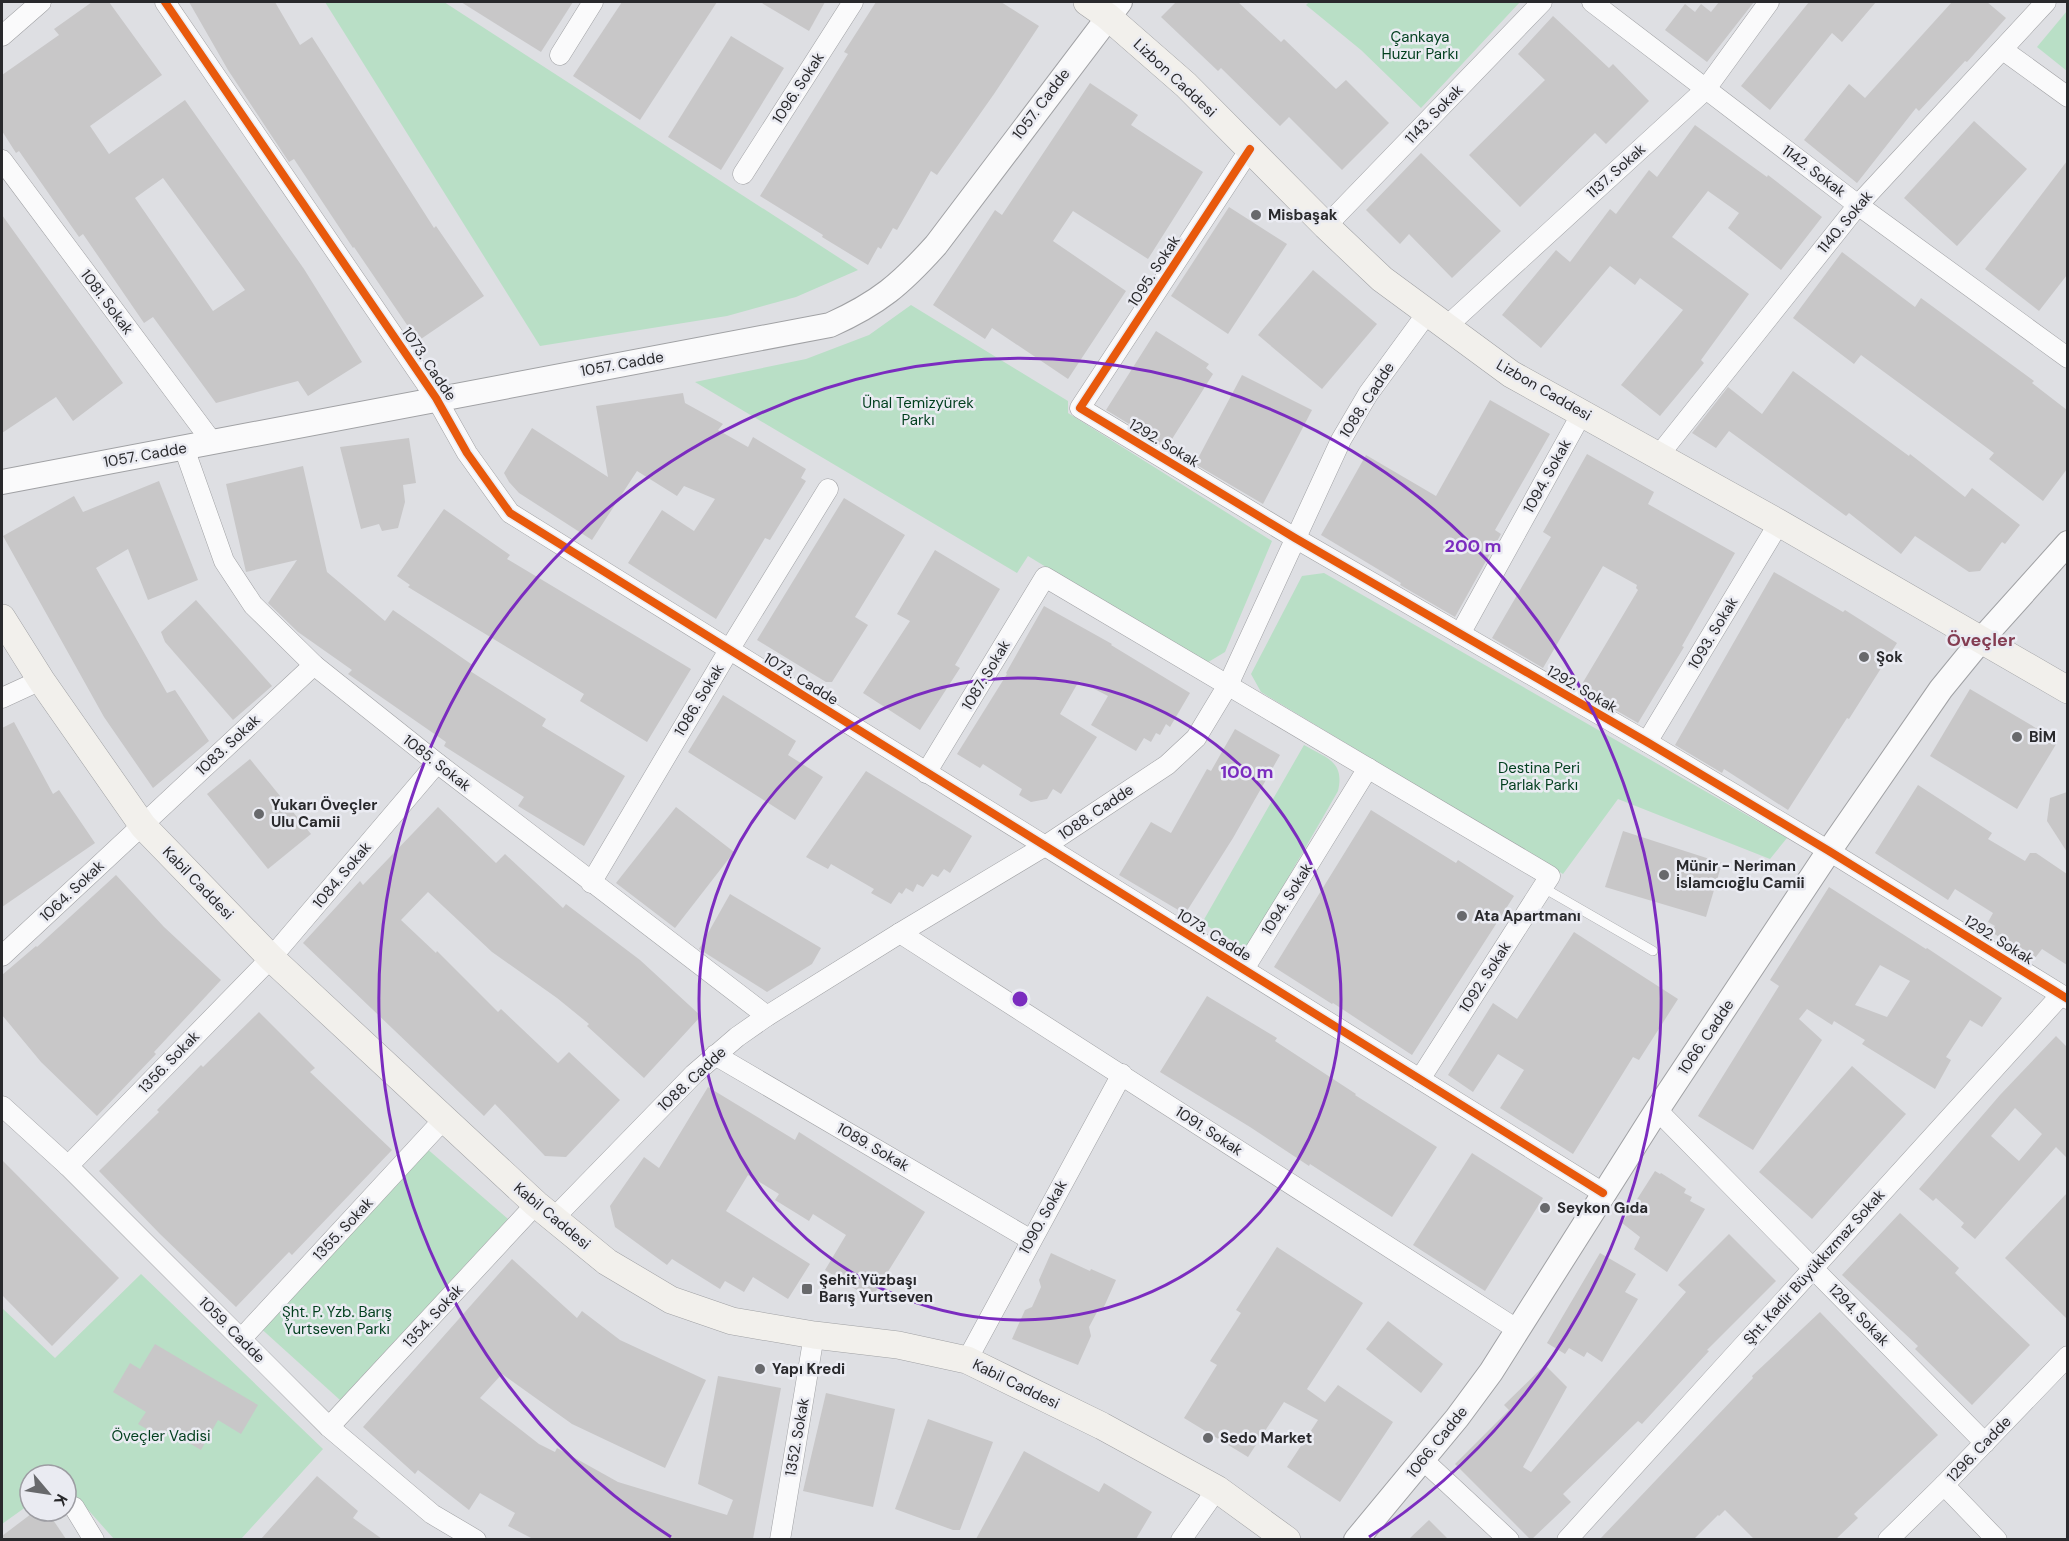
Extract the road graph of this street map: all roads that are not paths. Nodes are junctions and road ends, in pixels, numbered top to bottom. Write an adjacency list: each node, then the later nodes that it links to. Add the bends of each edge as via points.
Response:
1 (42, 2): 10 (street)
2 (165, 2): 22 (street, 1073. Cadde)
3 (593, 2): 12 (street)
4 (853, 2): 17 (street, 1096. Sokak)
5 (1542, 2): 19 (street, 1143. Sokak)
6 (1592, 2): 13 (street, 1142. Sokak)
7 (1769, 2): 13 (street, 1137. Sokak)
8 (2046, 2): 11 (street, 1140. Sokak)
9 (1104, 6): 15 (main road, Lizbon Caddesi); 22 (street, 1057. Cadde, via 936,245 890,292 862,311 830,325)
10 (2, 36)
11 (2003, 50): 14 (street); 18 (street, 1140. Sokak)
12 (560, 55)
13 (1705, 90): 18 (street, 1142. Sokak); 20 (street, 1137. Sokak)
14 (2067, 97)
15 (1250, 149): 19 (main road, Lizbon Caddesi); 23 (street, 1095. Sokak)
16 (2, 160): 25 (street, 1081. Sokak)
17 (743, 174)
18 (1858, 205): 21 (street, 1142. Sokak); 27 (street, 1140. Sokak)
19 (1326, 226): 20 (main road, Lizbon Caddesi, via 1382,279)
20 (1437, 319): 24 (main road, Lizbon Caddesi, via 1511,374); 31 (street, 1088. Cadde, via 1368,394 1341,440)
21 (2067, 358)
22 (436, 398): 25 (street, 1057. Cadde); 36 (street, 1073. Cadde, via 467,453 510,513)
23 (1080, 408): 31 (street, 1292. Sokak)
24 (1582, 413): 27 (main road, Lizbon Caddesi); 34 (street, 1094. Sokak)
25 (213, 443): 26 (street, 1057. Cadde)
26 (184, 448): 28 (street, 1057. Cadde); 37 (street, 1085. Sokak, via 224,561 253,605)
27 (1659, 455): 30 (main road, Lizbon Caddesi)
28 (2, 482)
29 (828, 489): 36 (street, 1086. Sokak)
30 (1779, 523): 35 (main road, Lizbon Caddesi); 42 (street, 1093. Sokak)
31 (1296, 538): 34 (street, 1292. Sokak); 39 (street, 1088. Cadde)
32 (2067, 543): 35 (street, 1066. Cadde)
33 (2, 618): 38 (main road, Kabil Caddesi)
34 (1460, 634): 42 (street, 1292. Sokak)
35 (1981, 640): 40 (main road, Lizbon Caddesi); 48 (street, 1066. Cadde, via 1941,689)
36 (729, 650): 45 (street, 1073. Cadde); 50 (street, 1086. Sokak)
37 (314, 665): 43 (street, 1085. Sokak); 46 (street, 1083. Sokak)
38 (41, 680): 41 (street); 46 (main road, Kabil Caddesi)
39 (1228, 686): 44 (street); 45 (street, 1087. Sokak, via 1045,577); 47 (street, 1088. Cadde, via 1196,738 1167,765)
40 (2067, 690)
41 (2, 699)
42 (1647, 742): 48 (street, 1292. Sokak)
43 (437, 763): 50 (street, 1085. Sokak); 54 (street, 1084. Sokak)
44 (1368, 768): 49 (street); 55 (street, 1094. Sokak)
45 (926, 772): 47 (street, 1073. Cadde)
46 (143, 826): 53 (street, 1064. Sokak); 54 (main road, Kabil Caddesi)
47 (1045, 846): 51 (street, 1088. Cadde); 55 (street, 1073. Cadde)
48 (1829, 851): 56 (street, 1292. Sokak); 62 (street, 1066. Cadde)
49 (1546, 881): 52 (lane); 60 (street, 1092. Sokak)
50 (591, 883): 57 (street, 1085. Sokak)
51 (900, 933): 57 (street, 1088. Cadde); 59 (street, 1091. Sokak)
52 (1653, 951)
53 (2, 956)
54 (271, 958): 63 (main road, Kabil Caddesi); 64 (street, 1356. Sokak)
55 (1244, 969): 60 (street, 1073. Cadde)
56 (2064, 997): 68 (street, Şht. Kadir Büyükkızmaz Sokak)
57 (767, 1016): 58 (street, 1088. Cadde)
58 (715, 1055): 66 (street, 1088. Cadde); 67 (street, 1089. Sokak)
59 (1122, 1074): 67 (street, 1090. Sokak); 69 (street, 1091. Sokak)
60 (1420, 1079): 65 (street, 1073. Cadde)
61 (2, 1106): 64 (street, 1059. Cadde)
62 (1658, 1110): 65 (street, 1066. Cadde); 68 (street, 1294. Sokak)
63 (444, 1119): 66 (main road, Kabil Caddesi); 71 (street, 1355. Sokak)
64 (68, 1166): 71 (street, 1059. Cadde)
65 (1603, 1193): 69 (street, 1066. Cadde)
66 (545, 1211): 70 (main road, Kabil Caddesi, via 607,1262 671,1300 732,1322); 74 (street, 1354. Sokak)
67 (1031, 1240): 73 (street, 1090. Sokak)
68 (1813, 1268): 75 (street, 1294. Sokak); 87 (street, Şht. Kadir Büyükkızmaz Sokak)
69 (1518, 1330): 76 (street, 1066. Cadde)
70 (814, 1335): 73 (main road, Kabil Caddesi, via 898,1345); 82 (street, 1352. Sokak)
71 (241, 1339): 74 (street, 1059. Cadde)
72 (2067, 1356): 75 (street, 1296. Cadde)
73 (967, 1360): 78 (main road, Kabil Caddesi, via 1102,1426)
74 (329, 1427): 81 (street, 1059. Cadde, via 432,1514)
75 (1984, 1443): 77 (street, 1296. Cadde)
76 (1423, 1460): 85 (street, 1066. Cadde); 86 (street)
77 (1944, 1485): 88 (street, 1296. Cadde); 89 (street)
78 (1217, 1489): 83 (street); 84 (main road, Kabil Caddesi)
79 (78, 1513): 80 (street)
80 (94, 1539)
81 (476, 1539)
82 (780, 1539)
83 (1181, 1539)
84 (1287, 1539)
85 (1356, 1539)
86 (1509, 1539)
87 (1567, 1539)
88 (1888, 1539)
89 (1997, 1539)

